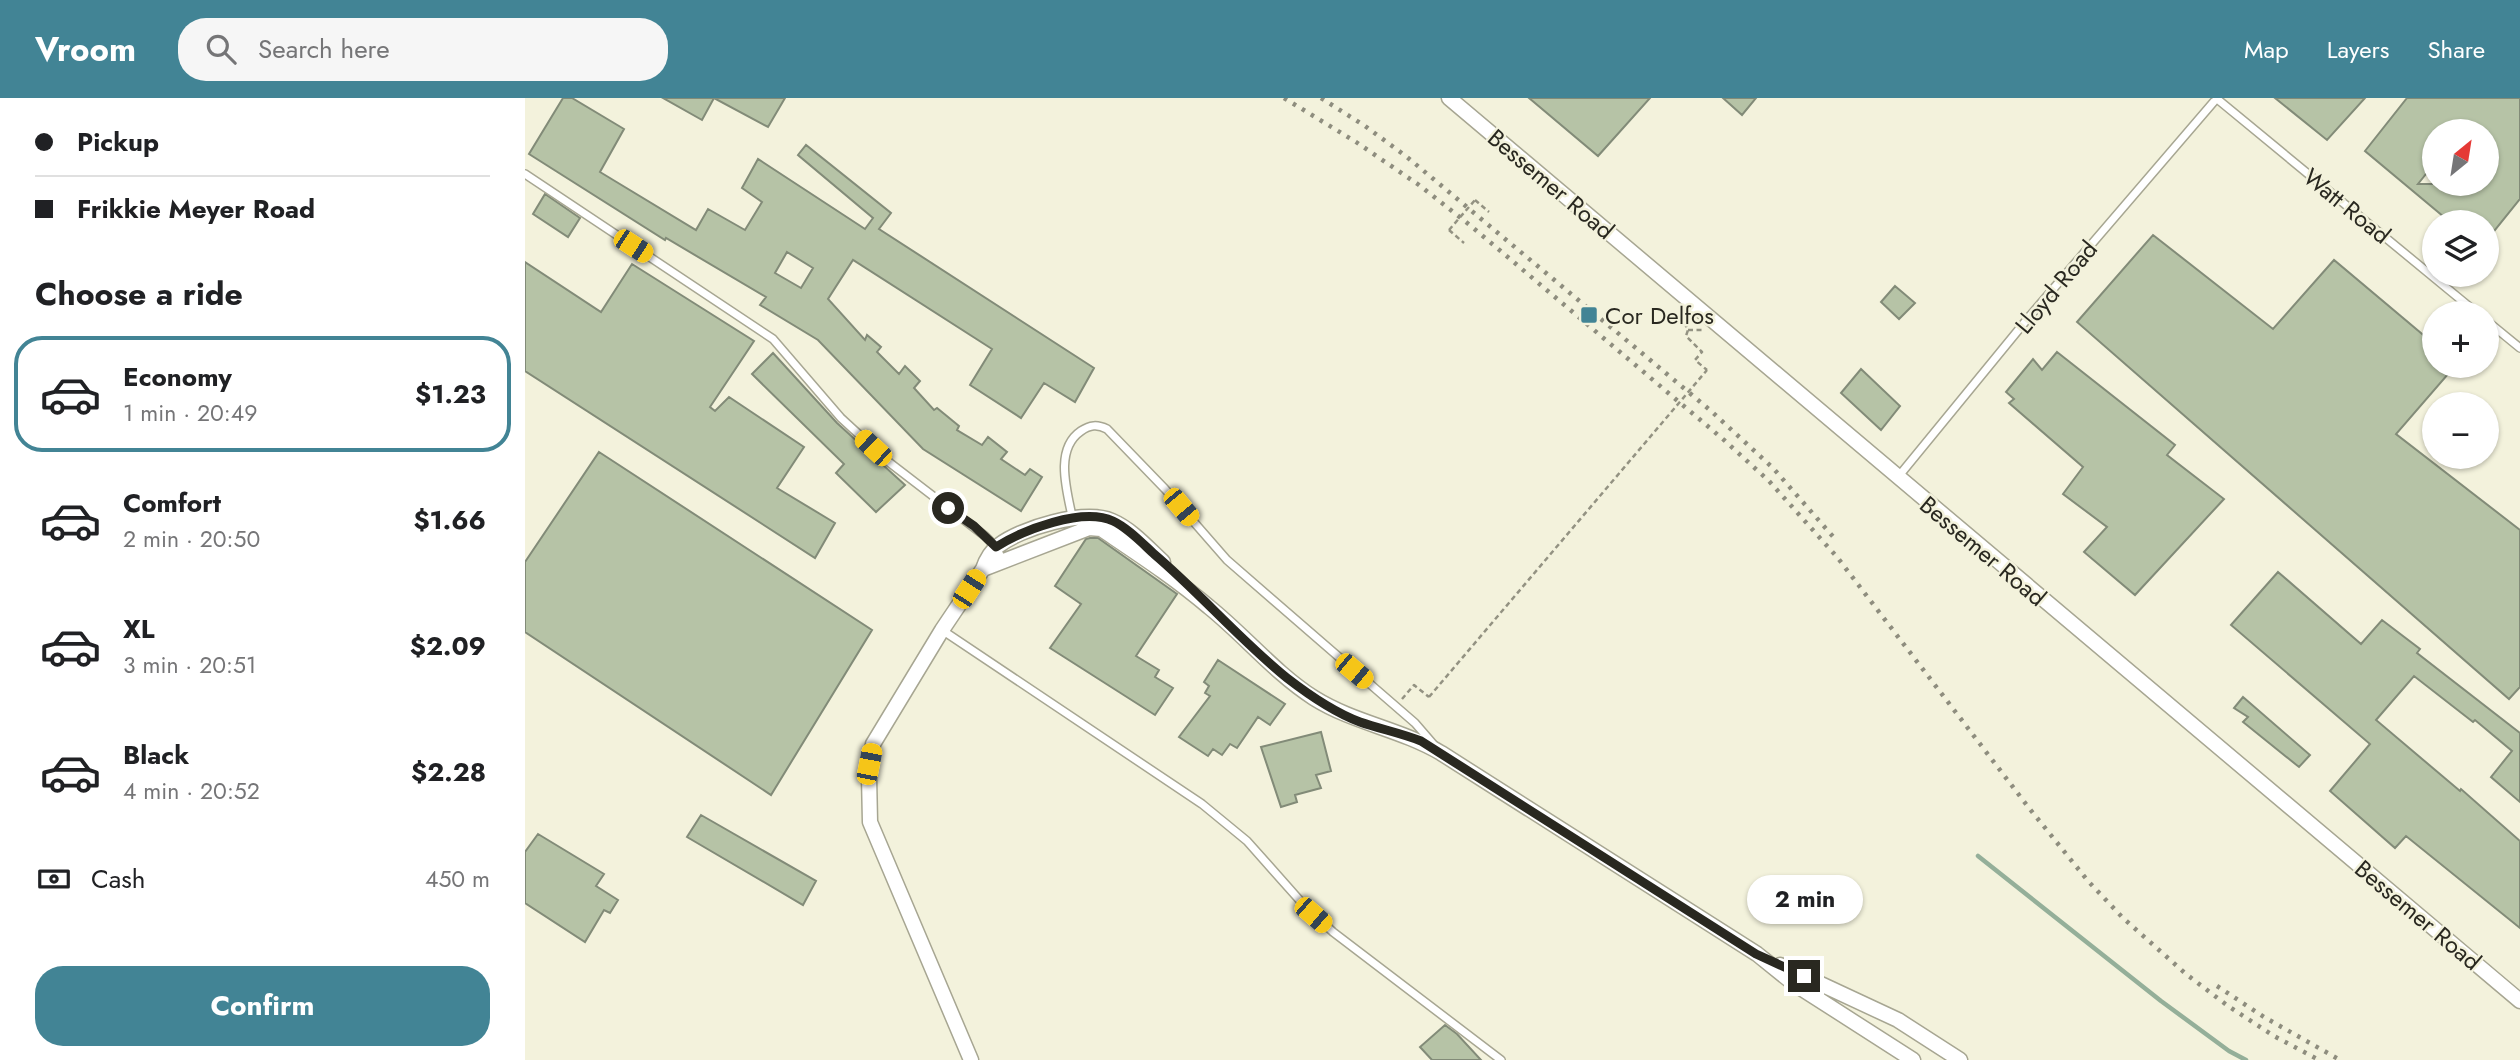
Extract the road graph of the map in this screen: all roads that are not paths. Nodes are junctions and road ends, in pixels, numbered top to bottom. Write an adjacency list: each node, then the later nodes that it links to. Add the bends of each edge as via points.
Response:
1 (1449, 98): 7 (street, Bessemer Road)
2 (2217, 98): 4 (lane, Watt Road); 7 (lane, Lloyd Road)
3 (525, 174): 10 (lane, via 773,339 841,418)
4 (2462, 301)
5 (2499, 331): 6 (lane)
6 (2520, 348)
7 (1897, 478): 17 (street, Bessemer Road)
8 (1072, 519): 9 (lane); 10 (street, via 1026,531); 13 (street, via 1094,516 1125,528); 15 (lane, via 1064,472 1068,448 1089,426 1102,426 1227,560 1415,723)
9 (1076, 535): 11 (street); 13 (street, via 1089,528 1101,529)
10 (996, 547): 11 (lane); 12 (street)
11 (1003, 561): 12 (street)
12 (983, 569): 14 (street)
13 (1211, 608): 15 (street, via 1313,697 1345,715 1408,736)
14 (942, 630): 18 (street, via 873,744 870,822); 19 (lane, via 1202,804 1247,841 1333,932)
15 (1441, 753): 16 (street)
16 (1756, 954): 20 (street); 21 (street, via 1898,1020)
17 (2520, 1001)
18 (971, 1060)
19 (1501, 1060)
20 (1913, 1060)
21 (1960, 1060)

